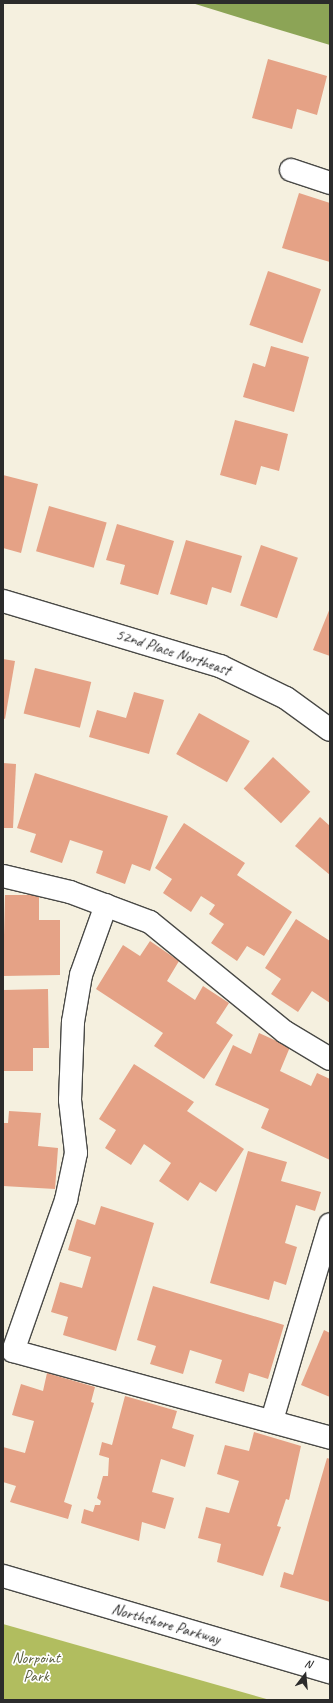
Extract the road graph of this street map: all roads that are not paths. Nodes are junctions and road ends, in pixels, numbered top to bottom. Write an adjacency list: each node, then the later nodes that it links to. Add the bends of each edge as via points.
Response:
1 (291, 170): 2 (street)
2 (330, 183)
3 (3, 601): 4 (street, 52nd Place Northeast, via 220,666 286,698)
4 (330, 730)
5 (3, 876): 6 (street, via 70,892)
6 (106, 905): 7 (street, via 150,922 286,1032); 9 (street, via 81,975 73,1022 70,1100 76,1153 66,1200 13,1351)
7 (330, 1059)
8 (330, 1224): 9 (street)
9 (272, 1420): 10 (street)
10 (330, 1438)
11 (3, 1576): 12 (street, Northshore Parkway)
12 (330, 1672)

